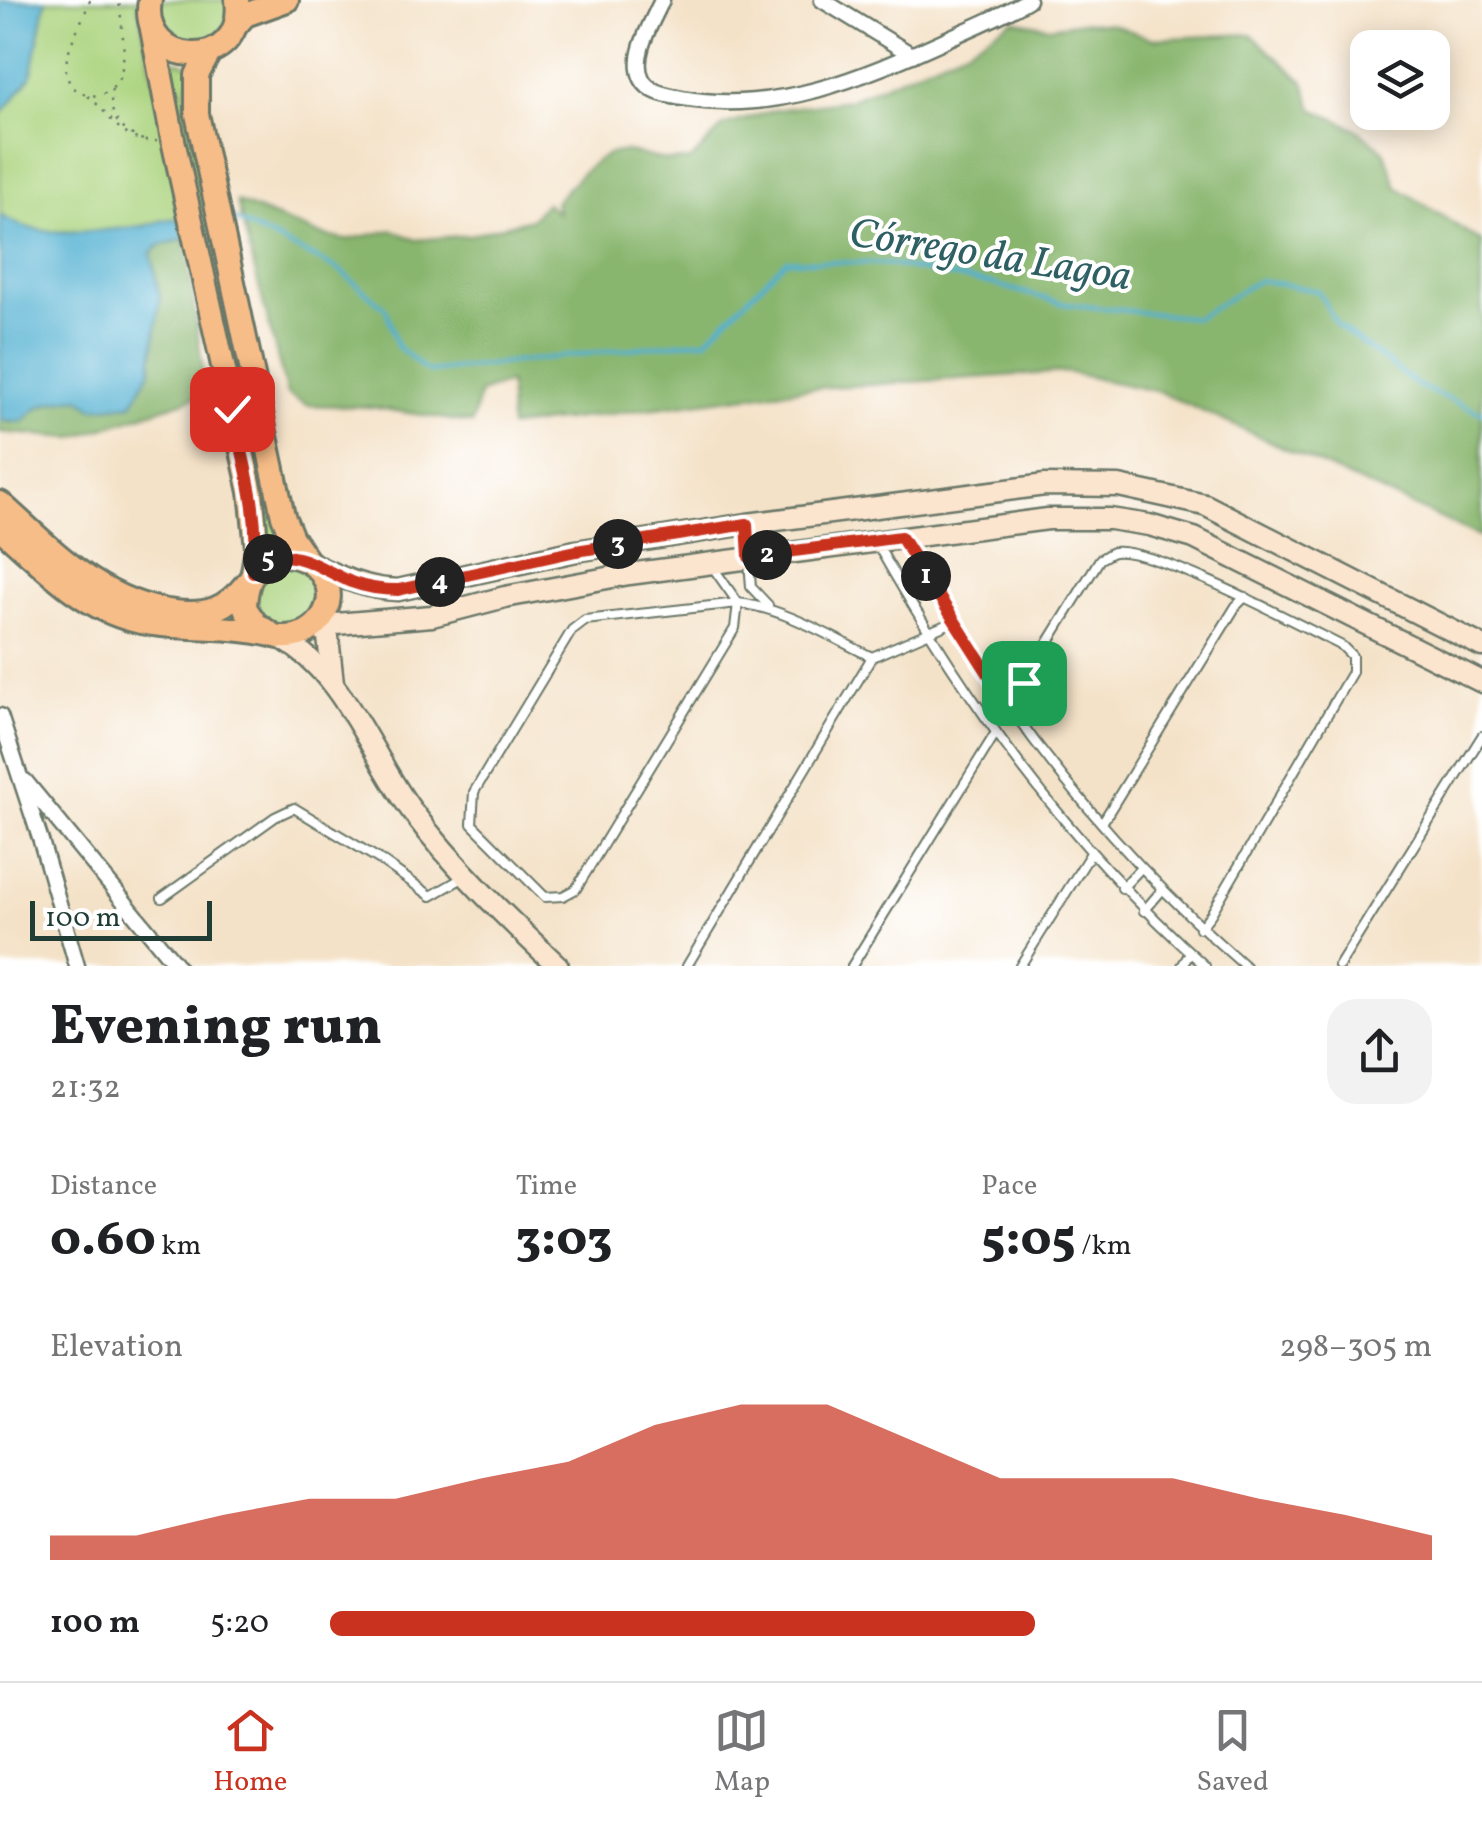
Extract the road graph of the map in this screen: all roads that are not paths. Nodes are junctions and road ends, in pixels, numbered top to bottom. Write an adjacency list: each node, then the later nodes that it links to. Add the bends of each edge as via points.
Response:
1 (238, 0): 7 (main road)
2 (287, 0): 7 (main road, via 244,15)
3 (662, 0): 9 (street, via 643,44 640,77 650,89 697,100 782,99)
4 (822, 0): 9 (street)
5 (1028, 0): 9 (street)
6 (150, 9): 8 (main road, via 165,45); 20 (main road, via 251,492 257,548)
7 (237, 24): 8 (main road)
8 (209, 52): 19 (main road, via 197,75 196,114 284,516)
9 (912, 55)
10 (1045, 485): 12 (street); 13 (street); 28 (street, via 1119,486 1205,506)
11 (0, 503): 20 (main road, via 69,565 136,605 188,614 216,611)
12 (1048, 519): 15 (street); 31 (street, via 1110,519 1194,538)
13 (747, 524): 17 (street); 19 (street, via 576,551 398,590 365,586)
14 (0, 528): 27 (main road, via 103,610 152,624)
15 (901, 537): 16 (street); 24 (lane)
16 (875, 540): 17 (street); 26 (lane)
17 (749, 557): 18 (street); 23 (lane, via 751,587)
18 (709, 562): 22 (lane); 25 (street, via 432,616)
19 (311, 563): 20 (main road, via 284,554); 25 (main road, via 325,580)
20 (250, 577): 27 (main road, via 245,608)
21 (1245, 597): 32 (lane, via 1115,552 1100,559); 37 (lane); 45 (lane, via 1342,646 1352,656 1352,672)
22 (738, 603): 22 (lane, via 584,620 572,630 474,792 472,824 545,897 576,889 736,628); 23 (lane)
23 (771, 608): 29 (lane)
24 (955, 622): 26 (lane); 32 (lane)
25 (328, 628): 27 (main road); 30 (street)
26 (927, 633): 29 (lane); 34 (lane)
27 (275, 636): 30 (street)
28 (1481, 643)
29 (872, 658): 50 (lane)
30 (333, 682): 40 (street, via 396,789)
31 (1482, 682)
32 (1009, 706): 37 (lane)
33 (0, 716): 36 (street)
34 (995, 734): 38 (lane); 51 (lane)
35 (1482, 736): 56 (lane)
36 (17, 771): 47 (street); 48 (street)
37 (1102, 823): 39 (lane)
38 (1090, 853): 41 (lane); 52 (lane)
39 (1140, 869): 41 (lane); 42 (lane)
40 (466, 876): 43 (lane, via 431,896 294,808); 49 (street)
41 (1122, 888): 44 (lane)
42 (1162, 890): 44 (lane); 45 (lane)
43 (162, 898)
44 (1144, 911): 46 (lane)
45 (1200, 928): 55 (lane)
46 (1190, 953): 53 (lane); 54 (lane)
47 (77, 966)
48 (176, 966)
49 (558, 966)
50 (688, 966)
51 (852, 966)
52 (1020, 966)
53 (1182, 966)
54 (1205, 966)
55 (1245, 966)
56 (1340, 966)

